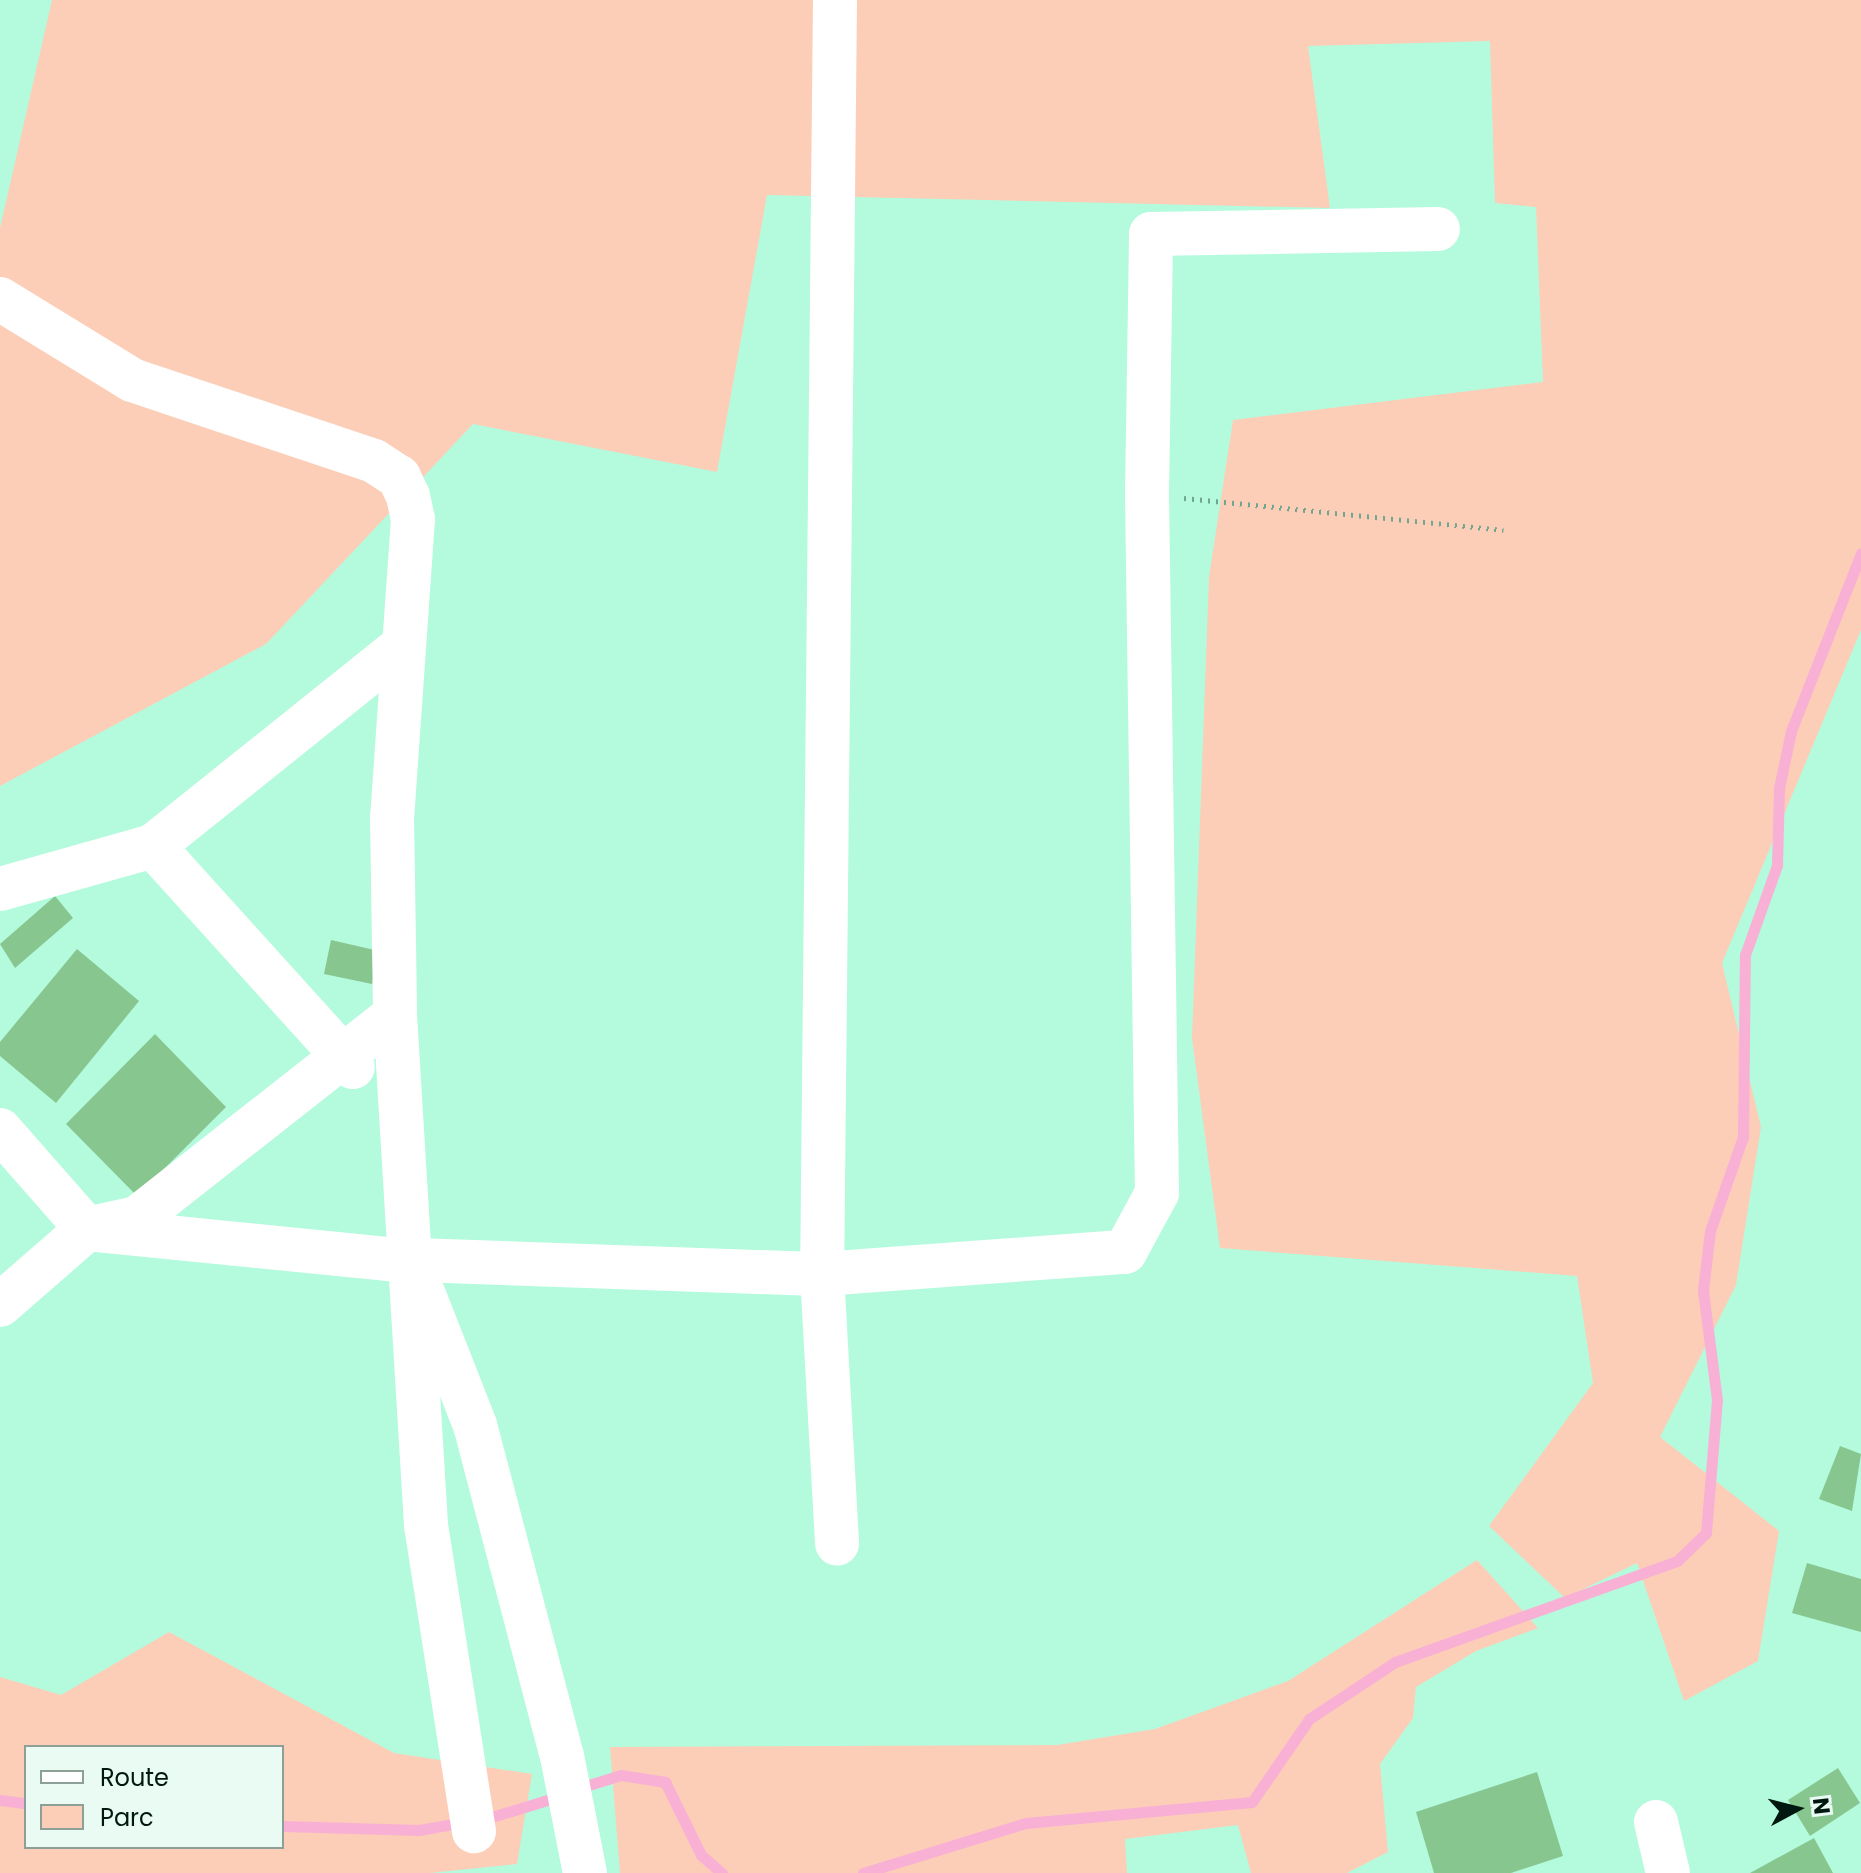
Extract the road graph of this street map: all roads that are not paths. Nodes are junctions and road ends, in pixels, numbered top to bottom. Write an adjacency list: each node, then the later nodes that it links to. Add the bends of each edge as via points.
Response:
1 (835, 0): 12 (street)
2 (1438, 229): 12 (street, via 1151,234 1147,494 1157,1193 1125,1252)
3 (0, 299): 4 (street, via 132,380 291,431 399,477 413,519)
4 (398, 650): 5 (street); 7 (street)
5 (153, 846): 6 (street); 8 (street)
6 (0, 889)
7 (395, 1015): 8 (street); 11 (street)
8 (348, 1062): 10 (street, via 182,1190 137,1218)
9 (0, 1130): 10 (street)
10 (87, 1229): 11 (street); 13 (street)
11 (410, 1260): 12 (street); 16 (street, via 426,1525); 17 (street, via 475,1425 562,1756)
12 (822, 1274): 14 (street)
13 (0, 1305)
14 (837, 1544)
15 (1656, 1822): 18 (street)
16 (474, 1831)
17 (585, 1873)
18 (1668, 1873)

